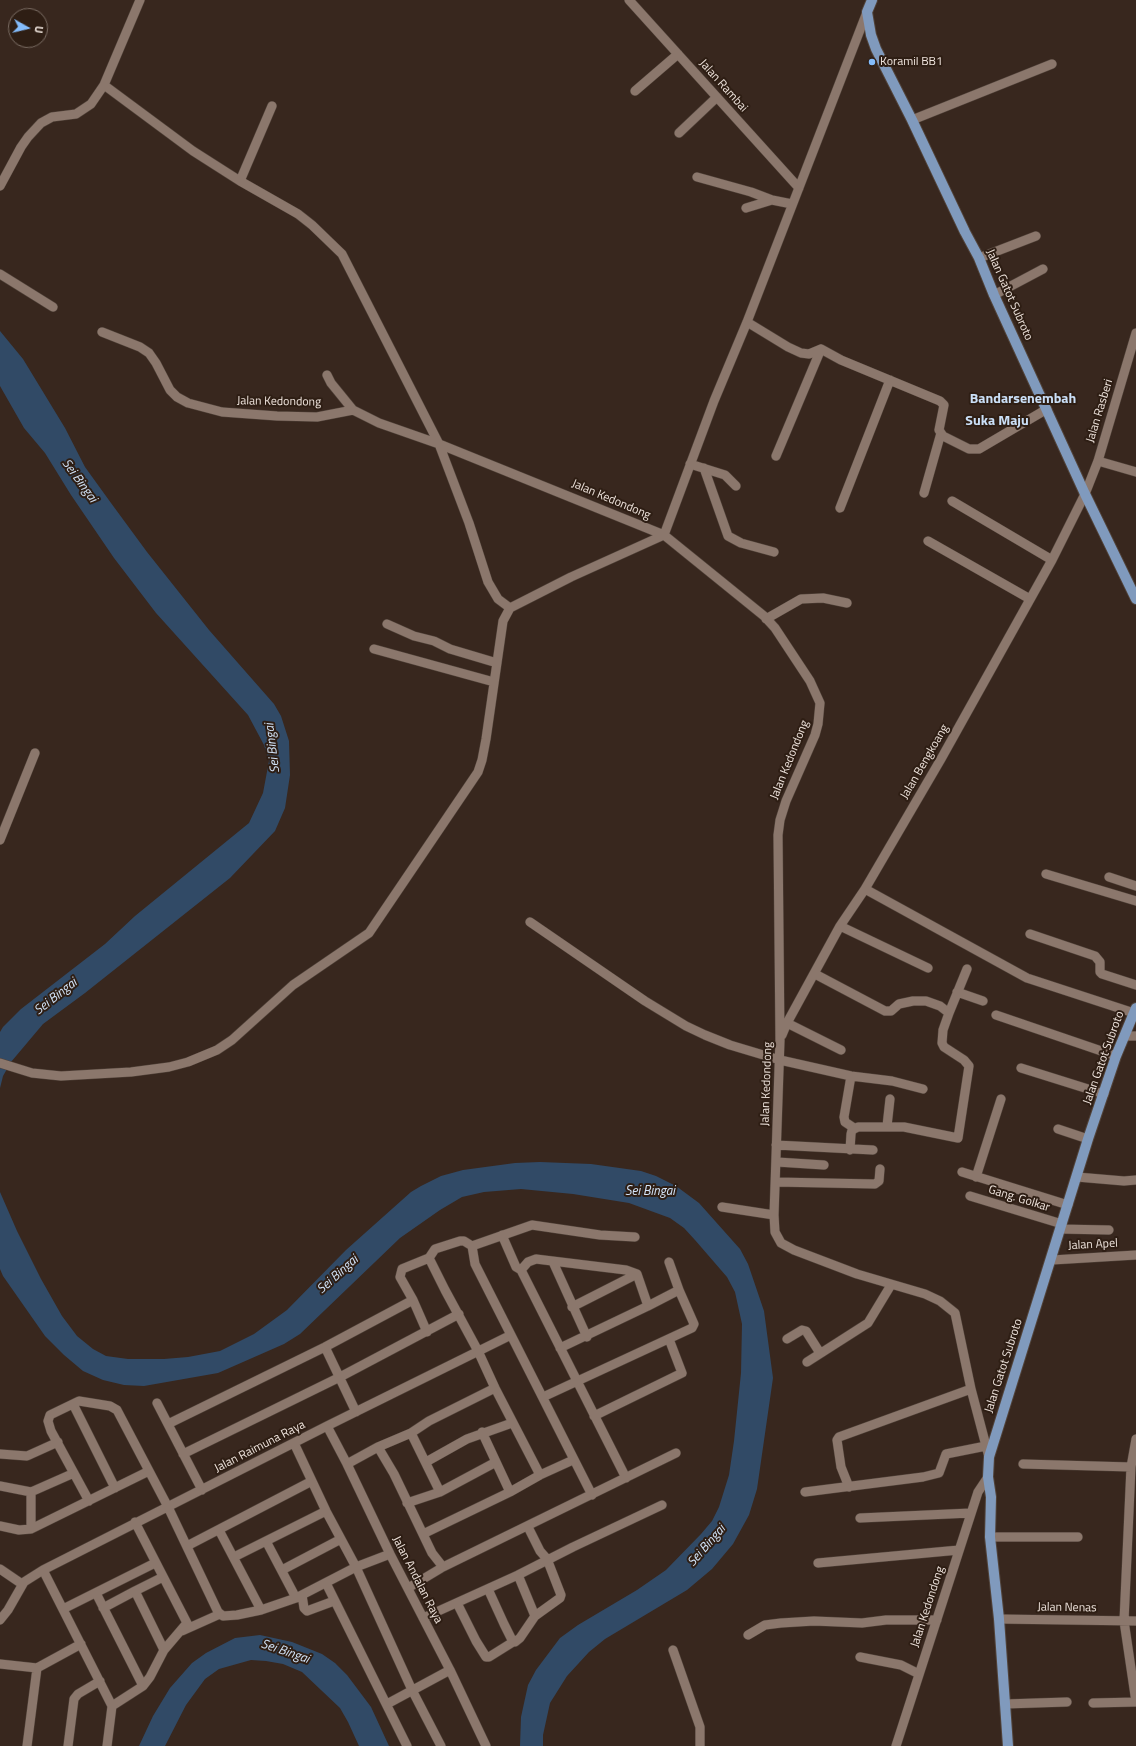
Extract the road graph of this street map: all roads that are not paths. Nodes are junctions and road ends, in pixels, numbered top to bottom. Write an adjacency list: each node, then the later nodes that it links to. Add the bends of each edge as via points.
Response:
1 (140, 0): 7 (street)
2 (629, 0): 5 (street, Jalan Rambai)
3 (872, 0): 4 (main road)
4 (867, 12): 11 (main road, Jalan Gatot Subroto, via 876,49); 16 (street)
5 (678, 54): 8 (street); 9 (street, Jalan Rambai)
6 (1052, 64): 11 (street)
7 (104, 85): 14 (street, via 193,151); 15 (street, via 84,110 76,114 46,119 35,128 21,147)
8 (635, 91)
9 (717, 97): 12 (street); 16 (street, Jalan Rambai)
10 (272, 106): 14 (street)
11 (912, 120): 21 (main road, Jalan Gatot Subroto)
12 (678, 133)
13 (697, 177): 17 (street)
14 (240, 181): 35 (street, via 298,214 342,254)
15 (0, 186)
16 (799, 188): 18 (street)
17 (772, 200): 18 (street); 19 (street)
18 (792, 204): 26 (street)
19 (746, 208)
20 (1036, 236): 21 (street)
21 (980, 258): 24 (main road, Jalan Gatot Subroto)
22 (1043, 269): 24 (street)
23 (0, 274): 25 (street)
24 (994, 295): 32 (main road, Jalan Gatot Subroto)
25 (53, 307)
26 (747, 322): 29 (street, via 801,353 809,354); 38 (street)
27 (102, 332): 33 (street, Jalan Kedondong, via 149,353 170,390 177,397 196,406 234,413 317,417)
28 (1136, 333): 37 (street, Jalan Rasberi)
29 (821, 349): 31 (street); 36 (street)
30 (327, 375): 33 (street)
31 (890, 380): 34 (street, via 944,405 939,430); 45 (street)
32 (1047, 409): 34 (street, via 977,450 969,449); 43 (main road, Jalan Gatot Subroto)
33 (353, 410): 35 (street, Jalan Kedondong, via 380,423)
34 (941, 433): 42 (street)
35 (439, 444): 46 (street, Jalan Kedondong); 53 (street, via 488,582 498,599)
36 (776, 456)
37 (1098, 462): 40 (street); 43 (street, Jalan Rasberi)
38 (690, 464): 39 (street); 46 (street)
39 (704, 468): 41 (street, via 725,475); 48 (street, via 728,536 741,543)
40 (1136, 472)
41 (736, 486)
42 (924, 493)
43 (1085, 494): 49 (street, Jalan Bengkoang); 51 (main road, Jalan Gatot Subroto)
44 (952, 501): 49 (street)
45 (840, 508)
46 (664, 535): 53 (street); 54 (street, Jalan Kedondong)
47 (928, 541): 50 (street)
48 (774, 552)
49 (1052, 560): 50 (street, Jalan Bengkoang)
50 (1030, 599): 64 (street, Jalan Bengkoang)
51 (1136, 599)
52 (847, 603): 54 (street, via 823,598 801,599)
53 (510, 608): 57 (street, via 503,621)
54 (766, 619): 81 (street, Jalan Kedondong, via 775,628 810,681 820,703 815,735 786,801 778,835)
55 (387, 624): 57 (street, via 450,649)
56 (374, 649): 58 (street)
57 (497, 663): 58 (street)
58 (494, 682): 85 (street, via 485,746 478,772 369,933 293,985 232,1040 217,1050 188,1062 131,1072 61,1076 32,1073)
59 (35, 753): 60 (street)
60 (0, 840)
61 (1046, 874): 65 (street)
62 (1109, 877): 63 (street)
63 (1136, 886)
64 (865, 889): 67 (street, Jalan Bengkoang); 75 (street, via 1027,978)
65 (1136, 901)
66 (530, 922): 84 (street, via 645,1002 686,1026 730,1045)
67 (840, 926): 69 (street); 71 (street, Jalan Bengkoang)
68 (1030, 934): 72 (street, via 1095,956 1100,962 1102,974)
69 (928, 968)
70 (967, 969): 73 (street)
71 (815, 974): 76 (street, via 885,1011 891,1011 903,1003 926,1001); 78 (street, Jalan Bengkoang)
72 (1136, 985)
73 (957, 992): 74 (street); 76 (street)
74 (983, 1001)
75 (1135, 1011): 79 (main road, Jalan Gatot Subroto)
76 (949, 1012): 92 (street, via 942,1043 964,1060 970,1069 958,1138)
77 (996, 1015): 83 (street)
78 (787, 1023): 81 (street, Jalan Bengkoang); 82 (street)
79 (1125, 1036): 80 (street); 83 (main road, Jalan Gatot Subroto)
80 (1136, 1036)
81 (780, 1040): 84 (street, Jalan Kedondong)
82 (841, 1050)
83 (1116, 1056): 89 (main road, Jalan Gatot Subroto)
84 (780, 1060): 87 (street); 96 (street, Jalan Kedondong)
85 (0, 1063)
86 (1021, 1068): 89 (street)
87 (851, 1076): 88 (street, via 892,1081); 93 (street, via 844,1117 845,1122)
88 (923, 1089)
89 (1104, 1094): 95 (main road, Jalan Gatot Subroto)
90 (890, 1098): 92 (street)
91 (1001, 1099): 103 (street)
92 (887, 1126): 93 (street)
93 (854, 1128): 97 (street, via 849,1140)
94 (1058, 1129): 95 (street)
95 (1088, 1139): 104 (main road, Jalan Gatot Subroto)
96 (776, 1145): 97 (street); 99 (street, Jalan Kedondong)
97 (850, 1150): 98 (street)
98 (873, 1150)
99 (777, 1162): 100 (street); 106 (street, Jalan Kedondong)
100 (824, 1165)
101 (880, 1169): 106 (street, via 879,1181 876,1184)
102 (962, 1172): 103 (street)
103 (976, 1177): 108 (street)
104 (1077, 1177): 105 (street); 108 (main road, Jalan Gatot Subroto)
105 (1136, 1180)
106 (776, 1182): 110 (street, Jalan Kedondong)
107 (970, 1196): 111 (street, Gang. Golkar)
108 (1068, 1205): 111 (main road, Jalan Gatot Subroto)
109 (722, 1207): 110 (street)
110 (774, 1215): 123 (street, Jalan Kedondong, via 775,1232 781,1242 794,1250)
111 (1061, 1227): 112 (street, Gang. Golkar); 118 (main road, Jalan Gatot Subroto)
112 (1109, 1230)
113 (502, 1235): 114 (street, via 532,1225 600,1235); 115 (street); 121 (street, via 516,1266)
114 (635, 1237)
115 (472, 1246): 117 (street, via 464,1241 454,1242 435,1249); 130 (street, via 475,1264)
116 (1136, 1256): 118 (street, Jalan Apel)
117 (429, 1258): 125 (street, via 402,1269 400,1273 401,1280); 128 (street)
118 (1052, 1260): 161 (main road, Jalan Gatot Subroto)
119 (553, 1262): 121 (street, via 536,1259 528,1262); 122 (street, via 613,1268); 127 (street)
120 (669, 1262): 124 (street)
121 (521, 1270): 135 (street)
122 (637, 1274): 126 (street); 127 (street)
123 (891, 1285): 137 (street, via 868,1323); 142 (street, Jalan Kedondong, via 925,1294 940,1301 955,1313)
124 (679, 1290): 126 (street); 132 (street, via 694,1326)
125 (413, 1300): 129 (street); 134 (street)
126 (648, 1306): 131 (street)
127 (572, 1307): 131 (street)
128 (459, 1314): 129 (street); 136 (street)
129 (427, 1332): 139 (street)
130 (511, 1335): 136 (street, Jalan Raimuna Raya); 143 (street)
131 (587, 1337): 135 (street)
132 (668, 1339): 140 (street); 147 (street, via 682,1373)
133 (786, 1339): 137 (street, via 802,1330 806,1331)
134 (325, 1347): 139 (street); 149 (street)
135 (560, 1348): 140 (street)
136 (478, 1351): 141 (street); 146 (street, Jalan Raimuna Raya)
137 (820, 1353): 138 (street)
138 (806, 1362)
139 (340, 1377): 146 (street); 160 (street)
140 (576, 1381): 143 (street); 147 (street)
141 (495, 1388): 148 (street); 152 (street, via 429,1421)
142 (971, 1389): 156 (street, Jalan Kedondong); 175 (street, via 839,1437 837,1440 841,1467)
143 (543, 1397): 162 (street)
144 (157, 1403): 149 (street)
145 (73, 1404): 154 (street, via 48,1418 48,1425); 168 (street, via 82,1401 115,1408); 176 (street)
146 (356, 1412): 150 (street, Jalan Raimuna Raya)
147 (594, 1416): 172 (street)
148 (512, 1423): 151 (street); 170 (street)
149 (168, 1424): 160 (street)
150 (327, 1426): 155 (street, Jalan Raimuna Raya); 165 (street, Jalan Andalan Raya)
151 (482, 1432): 163 (street); 164 (street)
152 (411, 1433): 157 (street); 163 (street)
153 (1136, 1439): 167 (street)
154 (58, 1442): 159 (street, via 27,1456); 169 (street)
155 (294, 1443): 173 (street); 177 (street, Jalan Raimuna Raya)
156 (986, 1446): 161 (street, Jalan Kedondong); 175 (street, via 946,1454 939,1473)
157 (378, 1447): 165 (street); 184 (street)
158 (676, 1453): 172 (street)
159 (0, 1454)
160 (184, 1454): 177 (street)
161 (989, 1457): 171 (main road, Jalan Gatot Subroto)
162 (573, 1460): 170 (street); 182 (street)
163 (426, 1462): 179 (street)
164 (496, 1462): 179 (street); 180 (street)
165 (347, 1464): 202 (street, Jalan Andalan Raya)
166 (1023, 1464): 167 (street)
167 (1131, 1467): 232 (street)
168 (149, 1471): 176 (street); 186 (street)
169 (74, 1473): 178 (street); 183 (street)
170 (540, 1475): 180 (street)
171 (988, 1477): 188 (street, Jalan Kedondong, via 978,1492); 196 (main road, Jalan Gatot Subroto, via 991,1497)
172 (626, 1478): 182 (street)
173 (312, 1481): 187 (street); 194 (street)
174 (0, 1486): 178 (street)
175 (849, 1487): 181 (street)
176 (116, 1488): 183 (street)
177 (202, 1490): 186 (street, Jalan Raimuna Raya)
178 (31, 1492): 193 (street)
179 (440, 1492): 184 (street)
180 (510, 1492): 195 (street)
181 (805, 1492)
182 (592, 1495): 192 (street)
183 (89, 1502): 193 (street)
184 (407, 1503): 195 (street)
185 (662, 1505): 204 (street)
186 (168, 1507): 190 (street, Jalan Raimuna Raya); 200 (street)
187 (326, 1511): 198 (street); 199 (street)
188 (971, 1513): 189 (street); 201 (street, Jalan Kedondong)
189 (860, 1518)
190 (135, 1522): 205 (street); 210 (street, Jalan Raimuna Raya)
191 (0, 1526): 193 (street, via 19,1530)
192 (528, 1527): 204 (street); 208 (street)
193 (31, 1529)
194 (219, 1530): 200 (street); 203 (street)
195 (423, 1534): 208 (street, via 432,1553)
196 (990, 1537): 197 (street); 229 (main road, Jalan Gatot Subroto)
197 (1078, 1537)
198 (340, 1539): 207 (street); 211 (street)
199 (266, 1541): 203 (street); 211 (street)
200 (187, 1546): 226 (street)
201 (959, 1550): 206 (street); 231 (street, Jalan Kedondong)
202 (390, 1554): 207 (street); 216 (street, Jalan Andalan Raya)
203 (234, 1557): 225 (street)
204 (547, 1559): 212 (street); 227 (street, via 561,1595)
205 (155, 1563): 213 (street); 219 (street)
206 (818, 1563)
207 (356, 1567): 214 (street); 247 (street)
208 (443, 1567): 216 (street)
209 (0, 1569): 215 (street)
210 (43, 1570): 215 (street, Jalan Raimuna Raya); 224 (street)
211 (282, 1570): 220 (street)
212 (518, 1575): 217 (street); 227 (street)
213 (163, 1577): 218 (street); 234 (street, via 187,1624)
214 (326, 1583): 220 (street); 221 (street)
215 (22, 1584): 230 (street)
216 (408, 1588): 228 (street, Jalan Andalan Raya)
217 (488, 1589): 222 (street); 236 (street)
218 (135, 1591): 223 (street); 238 (street)
219 (96, 1593): 223 (street); 224 (street)
220 (299, 1596): 221 (street, via 307,1611); 225 (street)
221 (334, 1600): 251 (street)
222 (457, 1603): 228 (street); 236 (street, via 484,1655 489,1657)
223 (103, 1608): 246 (street)
224 (63, 1609): 237 (street)
225 (261, 1610): 226 (street, via 228,1616)
226 (220, 1614): 234 (street)
227 (535, 1616): 236 (street, via 520,1638)
228 (423, 1618): 243 (street, Jalan Andalan Raya)
229 (999, 1619): 232 (street, Jalan Nenas); 252 (main road, Jalan Gatot Subroto)
230 (0, 1620)
231 (937, 1620): 235 (street, via 782,1623 765,1625); 244 (street, Jalan Kedondong)
232 (1124, 1621): 233 (street, Jalan Nenas); 249 (street)
233 (1136, 1621)
234 (179, 1633): 238 (street)
235 (748, 1635)
236 (513, 1642)
237 (81, 1644): 242 (street); 245 (street)
238 (164, 1650): 246 (street, via 150,1678)
239 (673, 1650): 260 (street, via 700,1727)
240 (860, 1657): 244 (street, via 901,1665)
241 (0, 1664): 242 (street)
242 (37, 1668): 254 (street)
243 (450, 1670): 247 (street); 259 (street, Jalan Andalan Raya)
244 (919, 1674): 261 (street, Jalan Kedondong)
245 (100, 1681): 253 (street); 255 (street, via 74,1699)
246 (143, 1686): 253 (street)
247 (412, 1690): 251 (street); 258 (street)
248 (1067, 1702): 252 (street)
249 (1136, 1702): 250 (street)
250 (1093, 1703)
251 (387, 1704): 257 (street)
252 (1006, 1704): 262 (main road, Jalan Gatot Subroto)
253 (112, 1706): 256 (street)
254 (27, 1746)
255 (68, 1746)
256 (107, 1746)
257 (407, 1746)
258 (441, 1746)
259 (486, 1746)
260 (700, 1746)
261 (896, 1746)
262 (1008, 1746)

